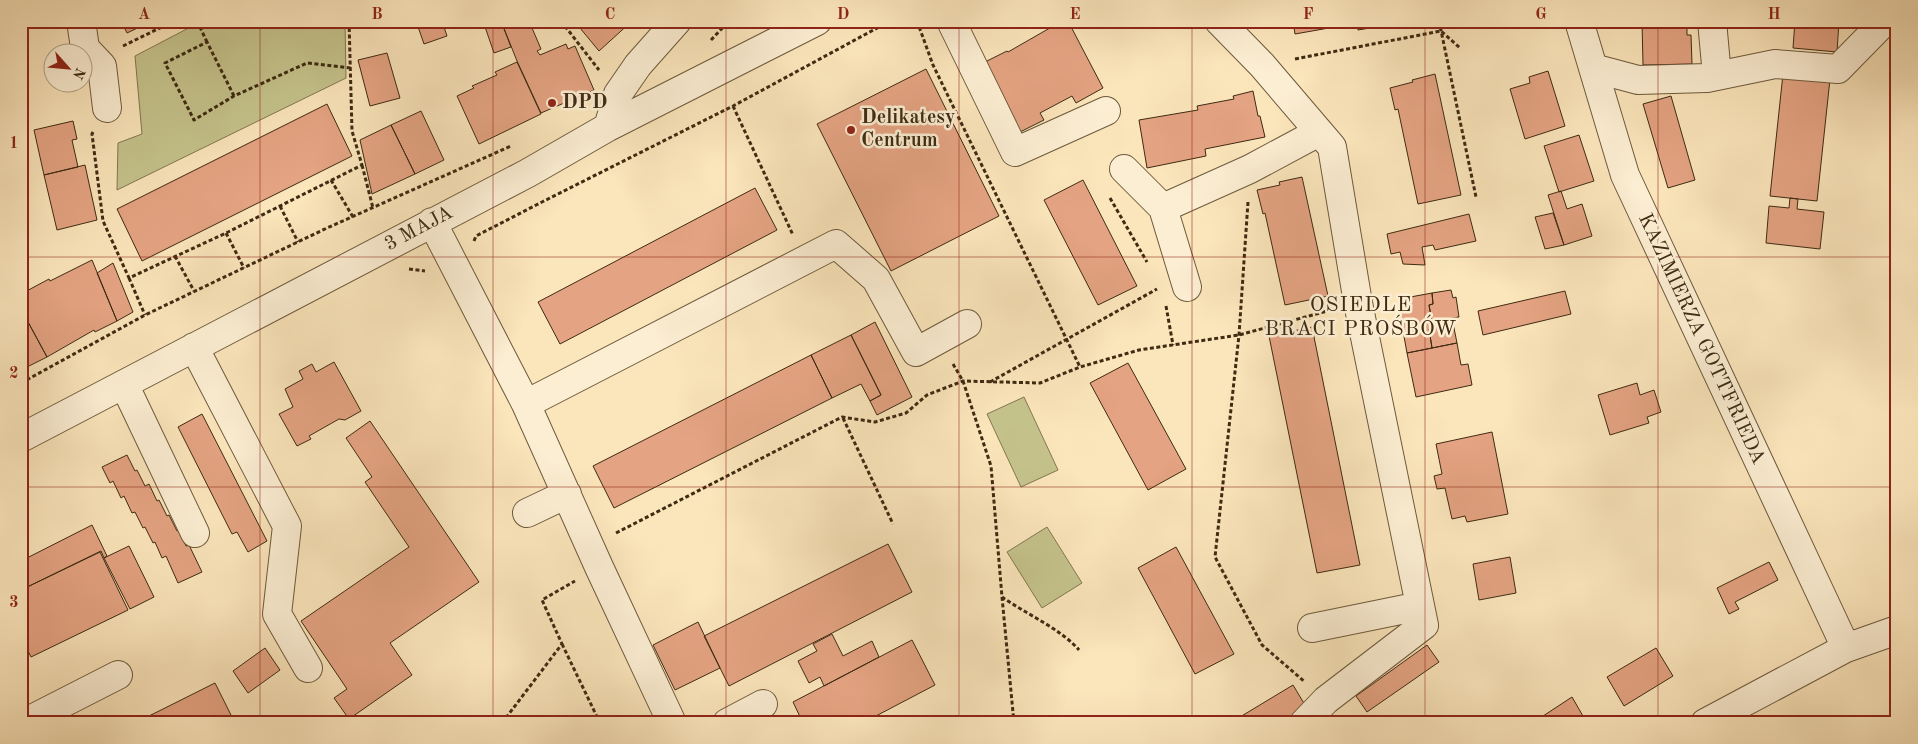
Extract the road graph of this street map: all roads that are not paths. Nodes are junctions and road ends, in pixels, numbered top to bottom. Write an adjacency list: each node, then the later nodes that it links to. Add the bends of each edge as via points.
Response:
1 (81, 21): 12 (street, via 85,48 102,66)
2 (677, 21): 14 (street, via 638,65 618,94)
3 (816, 21): 9 (street, 3 MAJA)
4 (952, 21): 13 (street, via 1015,152)
5 (1219, 21): 15 (street)
6 (1579, 21): 10 (street, KAZIMIERZA GOTTFRIEDA)
7 (1712, 21): 11 (street)
8 (1884, 21): 11 (street, via 1838,69 1776,64)
9 (785, 30): 14 (street, 3 MAJA)
10 (1593, 68): 11 (street, via 1638,80); 31 (street, KAZIMIERZA GOTTFRIEDA, via 1624,175)
11 (1717, 76)
12 (107, 108)
13 (1106, 111)
14 (608, 127): 18 (street, 3 MAJA)
15 (1319, 132): 17 (street); 28 (street, via 1332,147 1358,303)
16 (1132, 177): 17 (street)
17 (1163, 208): 19 (street)
18 (432, 222): 21 (street, 3 MAJA); 23 (street)
19 (1174, 287)
20 (967, 324): 23 (street, via 916,352 876,279 836,244)
21 (194, 347): 22 (street, 3 MAJA); 32 (street, via 287,526 277,614)
22 (124, 384): 24 (street, 3 MAJA); 27 (street)
23 (526, 404): 25 (street)
24 (21, 438)
25 (567, 494): 26 (street); 36 (street)
26 (527, 512)
27 (195, 534)
28 (1420, 606): 29 (street); 38 (street, via 1424,625 1326,700)
29 (1312, 628)
30 (1897, 630): 31 (street)
31 (1846, 648): 39 (street)
32 (308, 668)
33 (118, 676): 35 (street)
34 (763, 704): 37 (street)
35 (24, 723)
36 (672, 723)
37 (727, 723)
38 (1304, 723)
39 (1705, 723)

